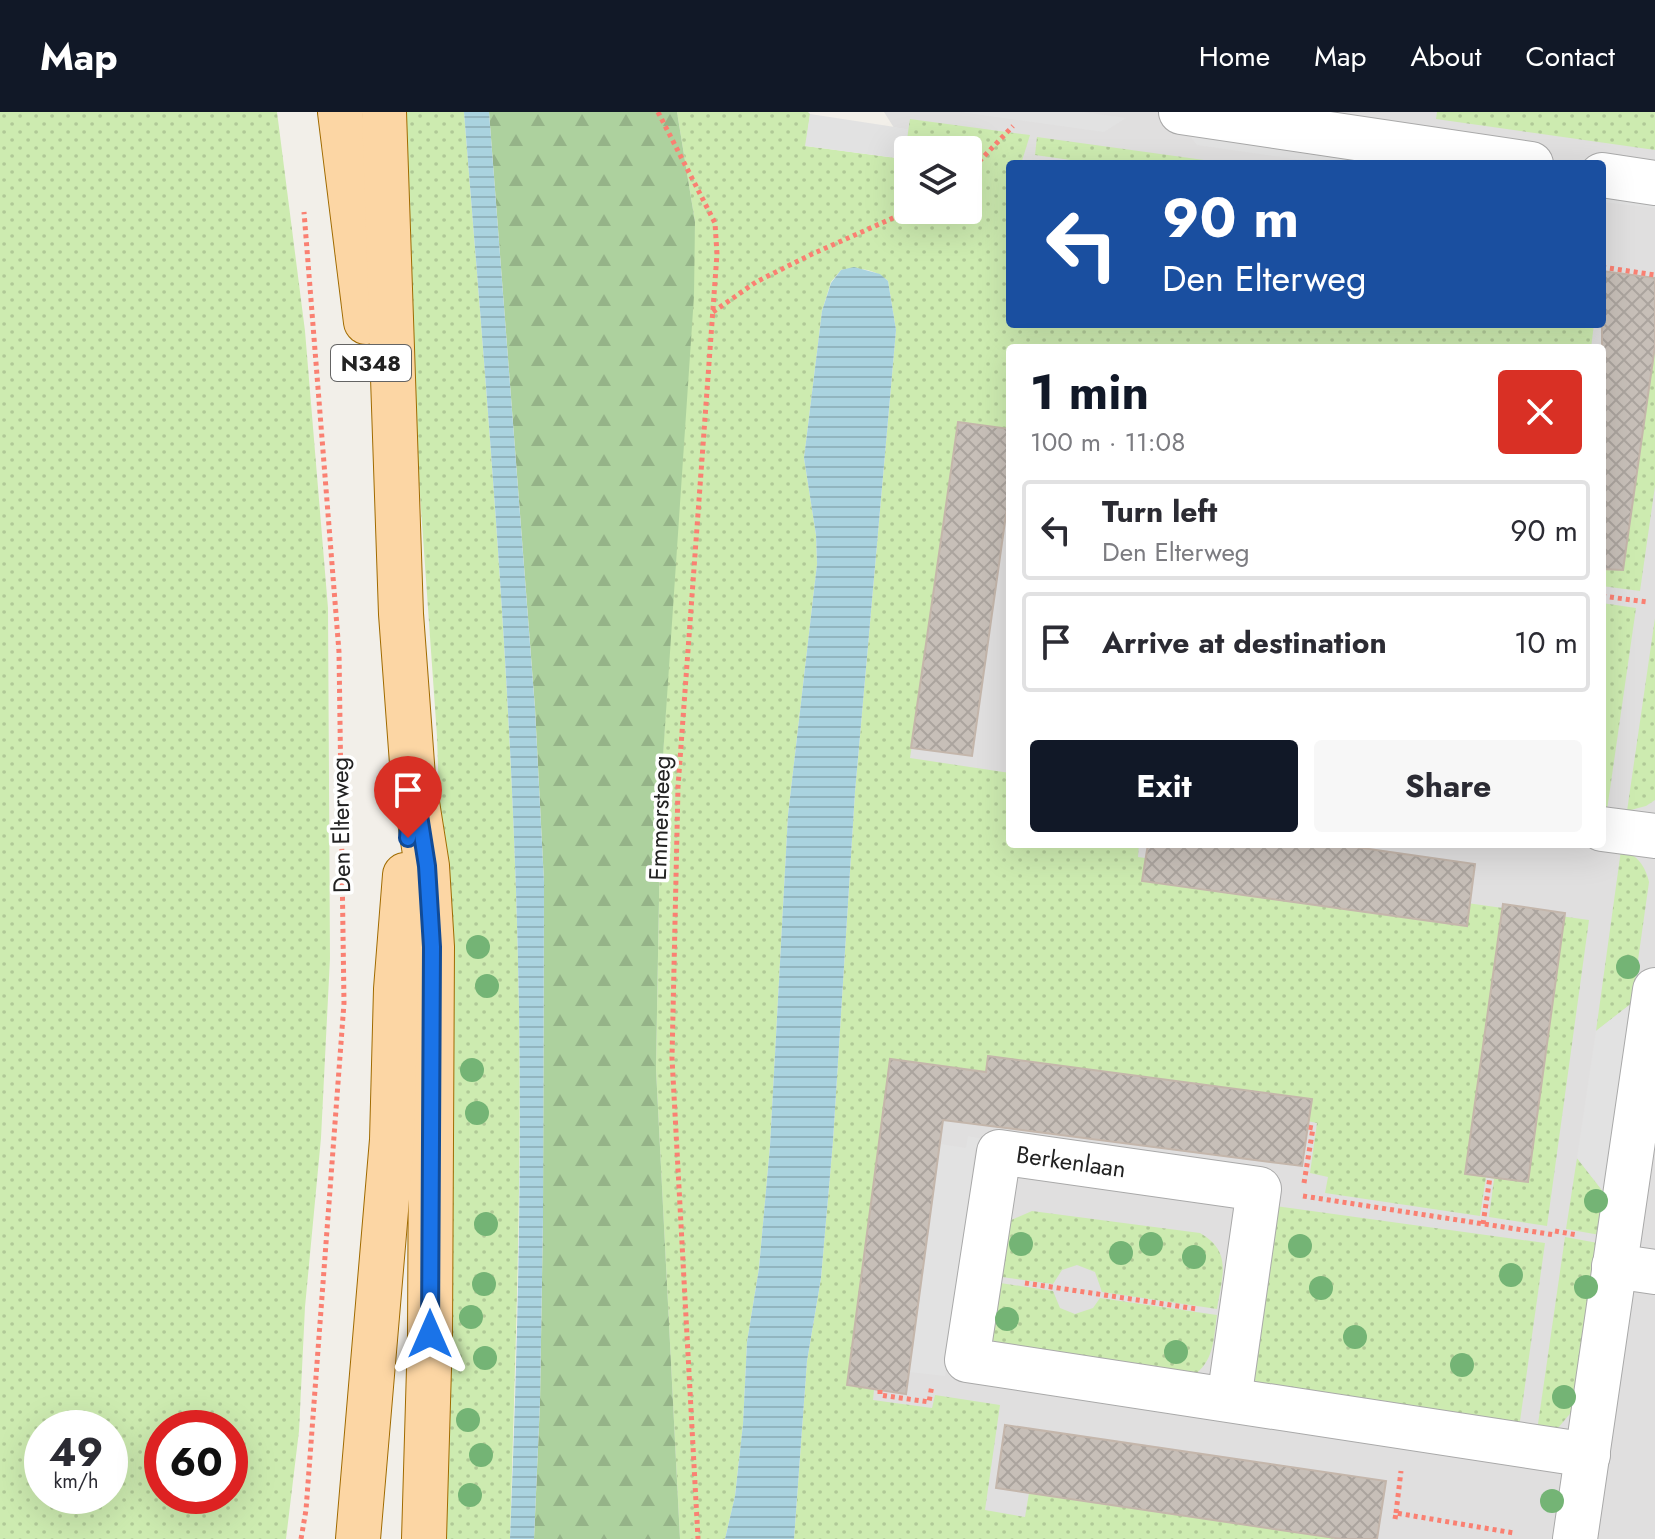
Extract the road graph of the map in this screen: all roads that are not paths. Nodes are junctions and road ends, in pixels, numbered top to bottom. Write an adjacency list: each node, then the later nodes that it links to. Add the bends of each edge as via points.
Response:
1 (340, 112): 8 (main road, N348)
2 (384, 112): 8 (main road, N348)
3 (1181, 112): 4 (street)
4 (1415, 129): 5 (street)
5 (1518, 160)
6 (1606, 176): 7 (street)
7 (1655, 183)
8 (401, 614): 9 (main road, N348)
9 (413, 777): 16 (main road, N348, via 396,989 392,1140); 17 (main road, N348, via 427,866 432,947)
10 (1606, 830): 11 (street)
11 (1655, 836)
12 (1655, 990): 13 (street)
13 (1635, 1269): 15 (street)
14 (1229, 1400): 14 (street, Berkenlaan, via 967,1360 999,1152 1259,1189); 15 (street, Berkenlaan)
15 (1588, 1455): 18 (street)
16 (358, 1539)
17 (424, 1539)
18 (1575, 1539)

